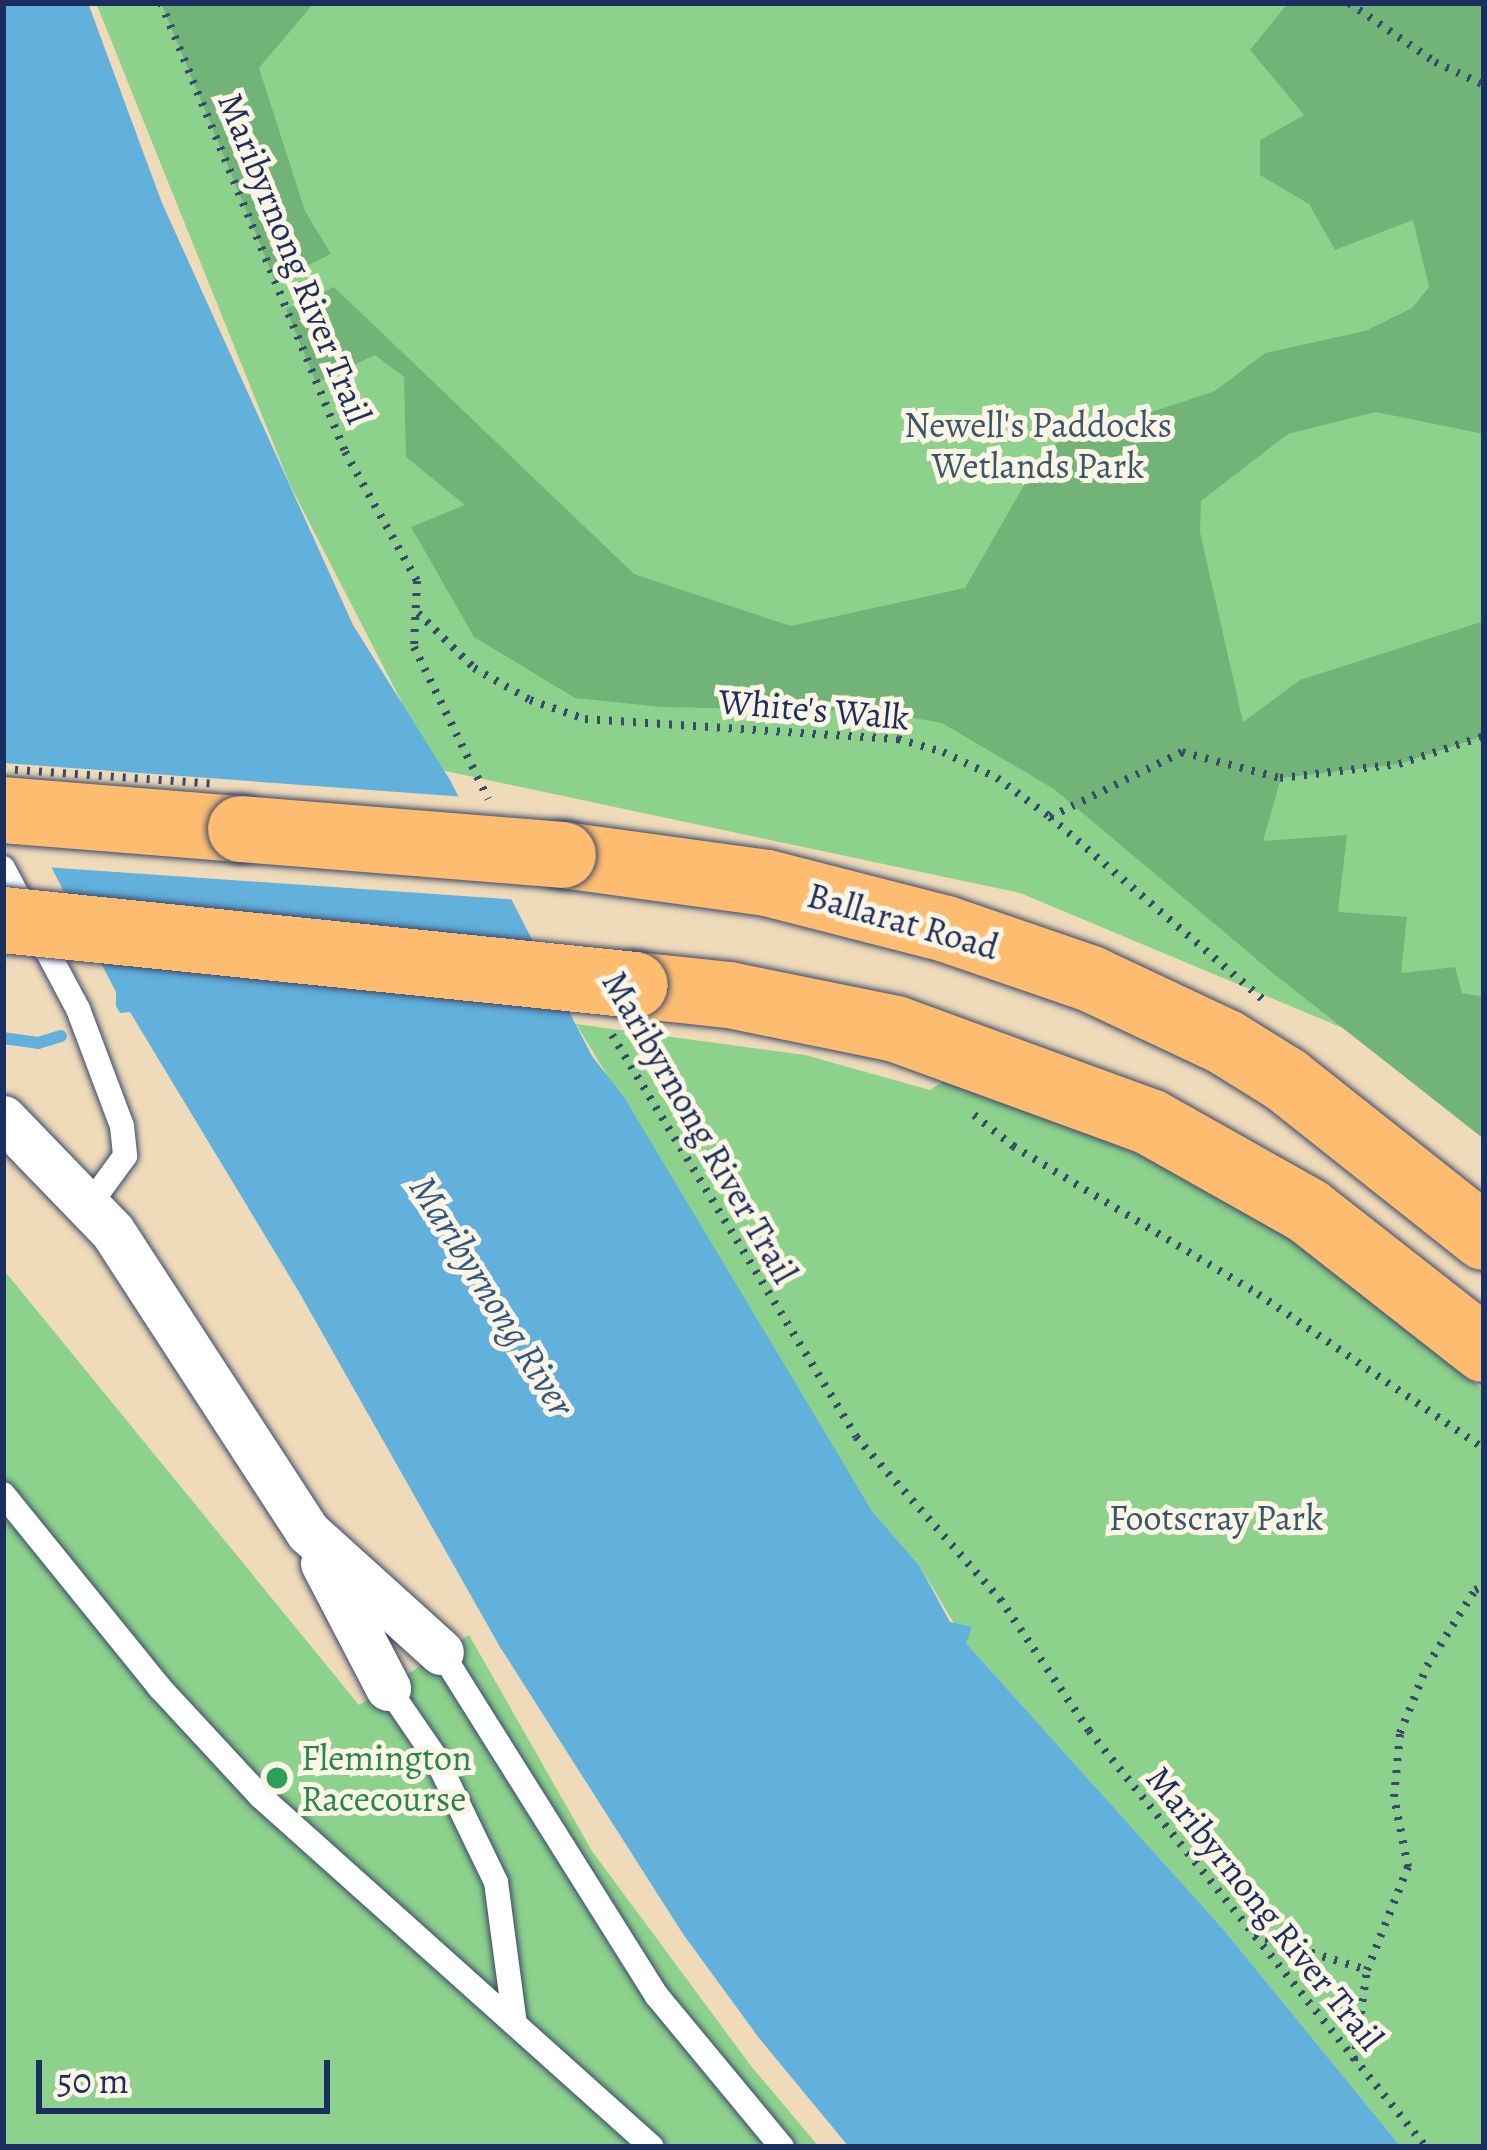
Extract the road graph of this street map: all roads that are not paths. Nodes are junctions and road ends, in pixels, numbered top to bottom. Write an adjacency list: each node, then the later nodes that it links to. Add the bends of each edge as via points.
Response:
1 (3, 810): 6 (highway, Ballarat Road, bridge, via 563,855 766,883 946,928 1091,979 1225,1042 1286,1080)
2 (3, 868): 5 (lane, via 78,1009 122,1126 124,1156)
3 (3, 920): 7 (highway, bridge, via 256,943 620,1004 768,1002 896,1029 1150,1122 1308,1211)
4 (3, 1118): 5 (street)
5 (90, 1204): 9 (street, via 154,1289)
6 (1484, 1237)
7 (1484, 1349)
8 (3, 1495): 12 (lane, via 260,1796)
9 (299, 1521): 10 (street); 11 (street)
10 (441, 1652): 14 (lane, via 657,1996)
11 (388, 1688): 12 (lane, via 436,1758 496,1882)
12 (515, 2024): 13 (lane)
13 (652, 2147)
14 (782, 2147)

